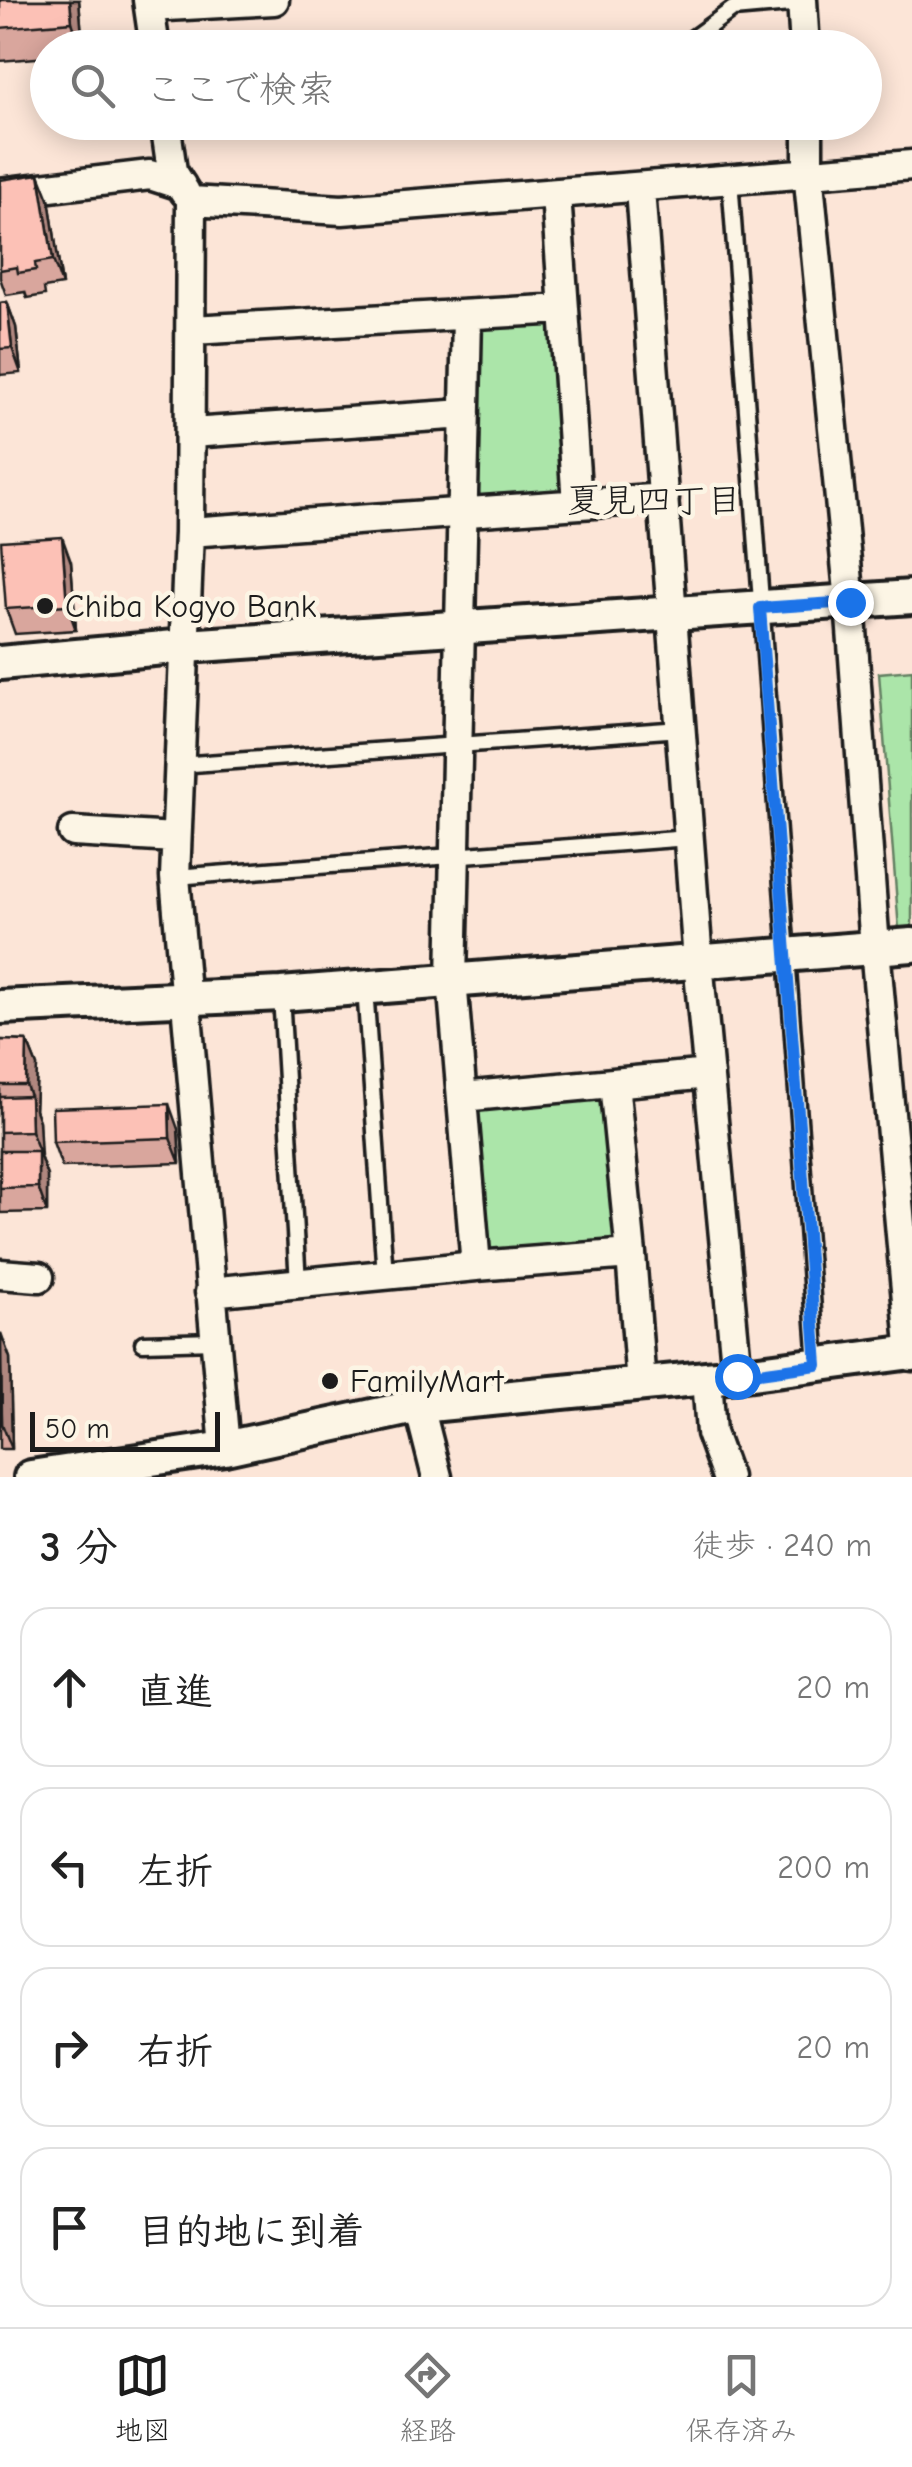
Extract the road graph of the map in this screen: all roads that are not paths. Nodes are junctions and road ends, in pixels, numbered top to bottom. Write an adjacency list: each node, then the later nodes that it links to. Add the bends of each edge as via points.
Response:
1 (274, 0): 3 (street)
2 (802, 2): 5 (lane, via 733,9); 6 (street)
3 (148, 3): 4 (street)
4 (152, 30)
5 (704, 30)
6 (804, 30)
7 (168, 140): 14 (street, via 172,171)
8 (808, 140): 10 (street)
9 (912, 164): 10 (street)
10 (808, 171): 11 (street); 26 (street)
11 (730, 179): 12 (street); 27 (lane)
12 (640, 190): 15 (street); 21 (street)
13 (0, 193): 14 (street, via 150,176)
14 (186, 193): 15 (street, via 342,210); 18 (street)
15 (556, 195): 16 (street)
16 (564, 309): 17 (street); 22 (street)
17 (467, 316): 18 (street); 19 (street)
18 (192, 330): 20 (street)
19 (465, 414): 20 (street); 23 (street)
20 (191, 433): 24 (street)
21 (664, 498): 22 (street); 28 (street)
22 (577, 504): 23 (street)
23 (463, 512): 24 (street); 29 (street)
24 (189, 532): 30 (street)
25 (912, 598): 26 (street)
26 (856, 602): 27 (street); 40 (street)
27 (760, 608): 28 (street); 41 (lane)
28 (672, 615): 29 (street); 32 (street)
29 (460, 628): 30 (street); 33 (street)
30 (186, 646): 31 (street); 34 (street)
31 (0, 663)
32 (681, 729): 33 (lane); 37 (street)
33 (458, 746): 34 (lane); 38 (street)
34 (177, 766): 36 (street)
35 (73, 832): 36 (street)
36 (175, 838): 39 (street)
37 (689, 838): 38 (lane); 42 (street)
38 (455, 858): 39 (lane); 43 (street)
39 (175, 878): 46 (street)
40 (891, 947): 41 (street); 51 (street); 61 (street)
41 (787, 955): 42 (street); 62 (lane)
42 (698, 961): 43 (street); 48 (street)
43 (452, 980): 44 (street); 50 (street)
44 (365, 988): 45 (street); 55 (lane)
45 (281, 994): 46 (street); 57 (lane)
46 (188, 1000): 47 (street); 58 (street)
47 (0, 1007)
48 (709, 1074): 49 (street); 63 (street)
49 (614, 1083): 50 (street); 52 (street)
50 (462, 1097): 53 (street)
51 (912, 1202)
52 (631, 1254): 53 (street); 64 (street)
53 (476, 1266): 55 (street)
54 (0, 1274): 56 (street)
55 (386, 1275): 57 (street)
56 (39, 1276)
57 (298, 1283): 58 (street)
58 (210, 1292): 59 (street)
59 (215, 1341): 60 (lane); 66 (street)
60 (143, 1343)
61 (912, 1353): 62 (street)
62 (817, 1365): 63 (street)
63 (722, 1377): 64 (street); 69 (street, via 711,1433)
64 (641, 1384): 65 (street)
65 (419, 1406): 66 (street); 68 (street)
66 (225, 1448): 67 (street)
67 (30, 1477)
68 (438, 1477)
69 (728, 1477)

